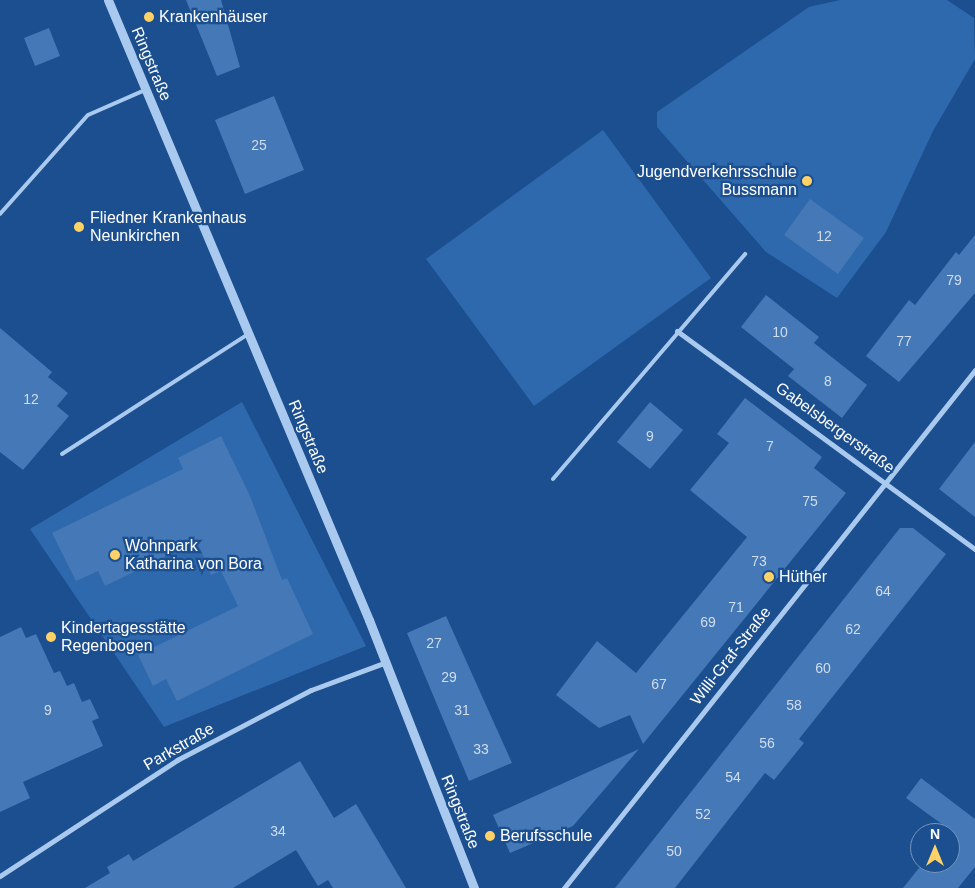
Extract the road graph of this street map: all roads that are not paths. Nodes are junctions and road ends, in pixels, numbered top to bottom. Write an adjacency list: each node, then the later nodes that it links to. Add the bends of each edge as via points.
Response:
1 (108, 0): 2 (street, Ringstraße)
2 (145, 90): 3 (lane, via 88,115); 6 (street, Ringstraße)
3 (0, 214)
4 (745, 254): 5 (lane)
5 (678, 331): 9 (lane); 10 (street, Gabelsbergerstraße)
6 (248, 334): 8 (lane); 12 (street, Ringstraße)
7 (975, 370): 10 (street, Willi-Graf-Straße)
8 (62, 454)
9 (553, 479)
10 (885, 480): 11 (street, Gabelsbergerstraße); 15 (street, Willi-Graf-Straße)
11 (975, 549)
12 (384, 663): 13 (street, Parkstraße, via 311,690 177,760); 14 (street, Ringstraße)
13 (0, 876)
14 (474, 888)
15 (564, 888)

